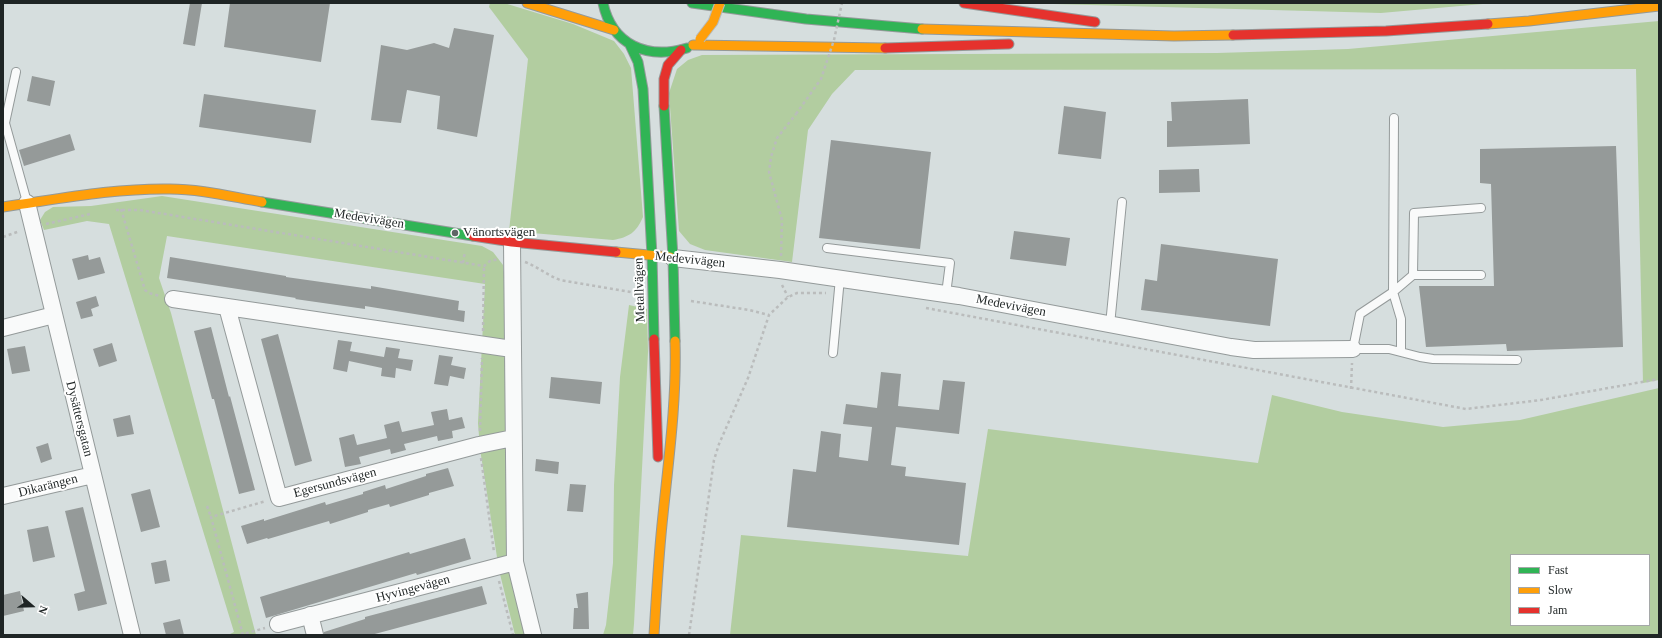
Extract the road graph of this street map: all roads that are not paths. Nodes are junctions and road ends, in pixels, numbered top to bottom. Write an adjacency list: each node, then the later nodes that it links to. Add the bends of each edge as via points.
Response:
1 (527, 3): 10 (main road)
2 (603, 3): 10 (main road)
3 (692, 3): 13 (main road, via 806,19 902,28)
4 (720, 3): 14 (main road, bridge, via 711,27)
5 (964, 3): 9 (main road)
6 (1659, 6): 13 (main road, via 1529,21 1386,31)
7 (857, 14): 9 (main road, via 911,20 983,23)
8 (1354, 22): 12 (main road)
9 (1108, 24): 11 (main road)
10 (612, 26): 17 (main road)
11 (1140, 26)
12 (1235, 26)
13 (1114, 35): 15 (main road)
14 (697, 42): 16 (main road, via 790,48 969,47); 18 (main road)
15 (1041, 42)
16 (1020, 43)
17 (630, 45): 18 (main road, via 655,53 668,54); 27 (main road, Metallvägen, via 638,62 644,89)
18 (681, 50): 28 (main road, Metallvägen, via 668,65 663,96)
19 (16, 72): 22 (lane, via 5,123)
20 (1394, 118): 32 (lane)
21 (1122, 202): 37 (lane)
22 (27, 203): 23 (main road, Medevivägen); 25 (main road, Medevivägen, via 121,190 172,189); 36 (street, Dysättersgatan)
23 (3, 207)
24 (1481, 208): 29 (lane, via 1414,213)
25 (512, 242): 27 (main road, Medevivägen); 39 (street)
26 (827, 248): 33 (lane, via 950,263)
27 (652, 256): 28 (main road, Medevivägen); 47 (main road, Metallvägen)
28 (673, 258): 31 (street, Medevivägen); 47 (main road, Metallvägen, via 676,361 672,434)
29 (1413, 275): 30 (lane); 32 (lane)
30 (1481, 275)
31 (840, 278): 33 (street, Medevivägen); 42 (lane)
32 (1393, 292): 40 (lane, via 1360,314); 41 (lane, via 1401,319)
33 (946, 294): 37 (street, Medevivägen)
34 (173, 299): 35 (street)
35 (227, 307): 39 (street); 44 (street, Egersundsvägen, via 278,498)
36 (54, 316): 38 (street); 45 (street, Dysättersgatan)
37 (1110, 325): 40 (street, Medevivägen, via 1254,350)
38 (3, 328)
39 (512, 349): 44 (street)
40 (1353, 349): 41 (lane, via 1389,348)
41 (1401, 352): 43 (lane, via 1433,359)
42 (833, 353)
43 (1517, 360)
44 (513, 438): 48 (street)
45 (93, 475): 46 (street, Dikarängen); 51 (street, Dysättersgatan)
46 (3, 496)
47 (661, 536): 54 (main road, Metallvägen)
48 (515, 562): 49 (street, Hyvingevägen); 53 (street)
49 (310, 615): 50 (street, Hyvingevägen); 52 (street)
50 (278, 624)
51 (132, 635)
52 (315, 635)
53 (533, 635)
54 (654, 635)

